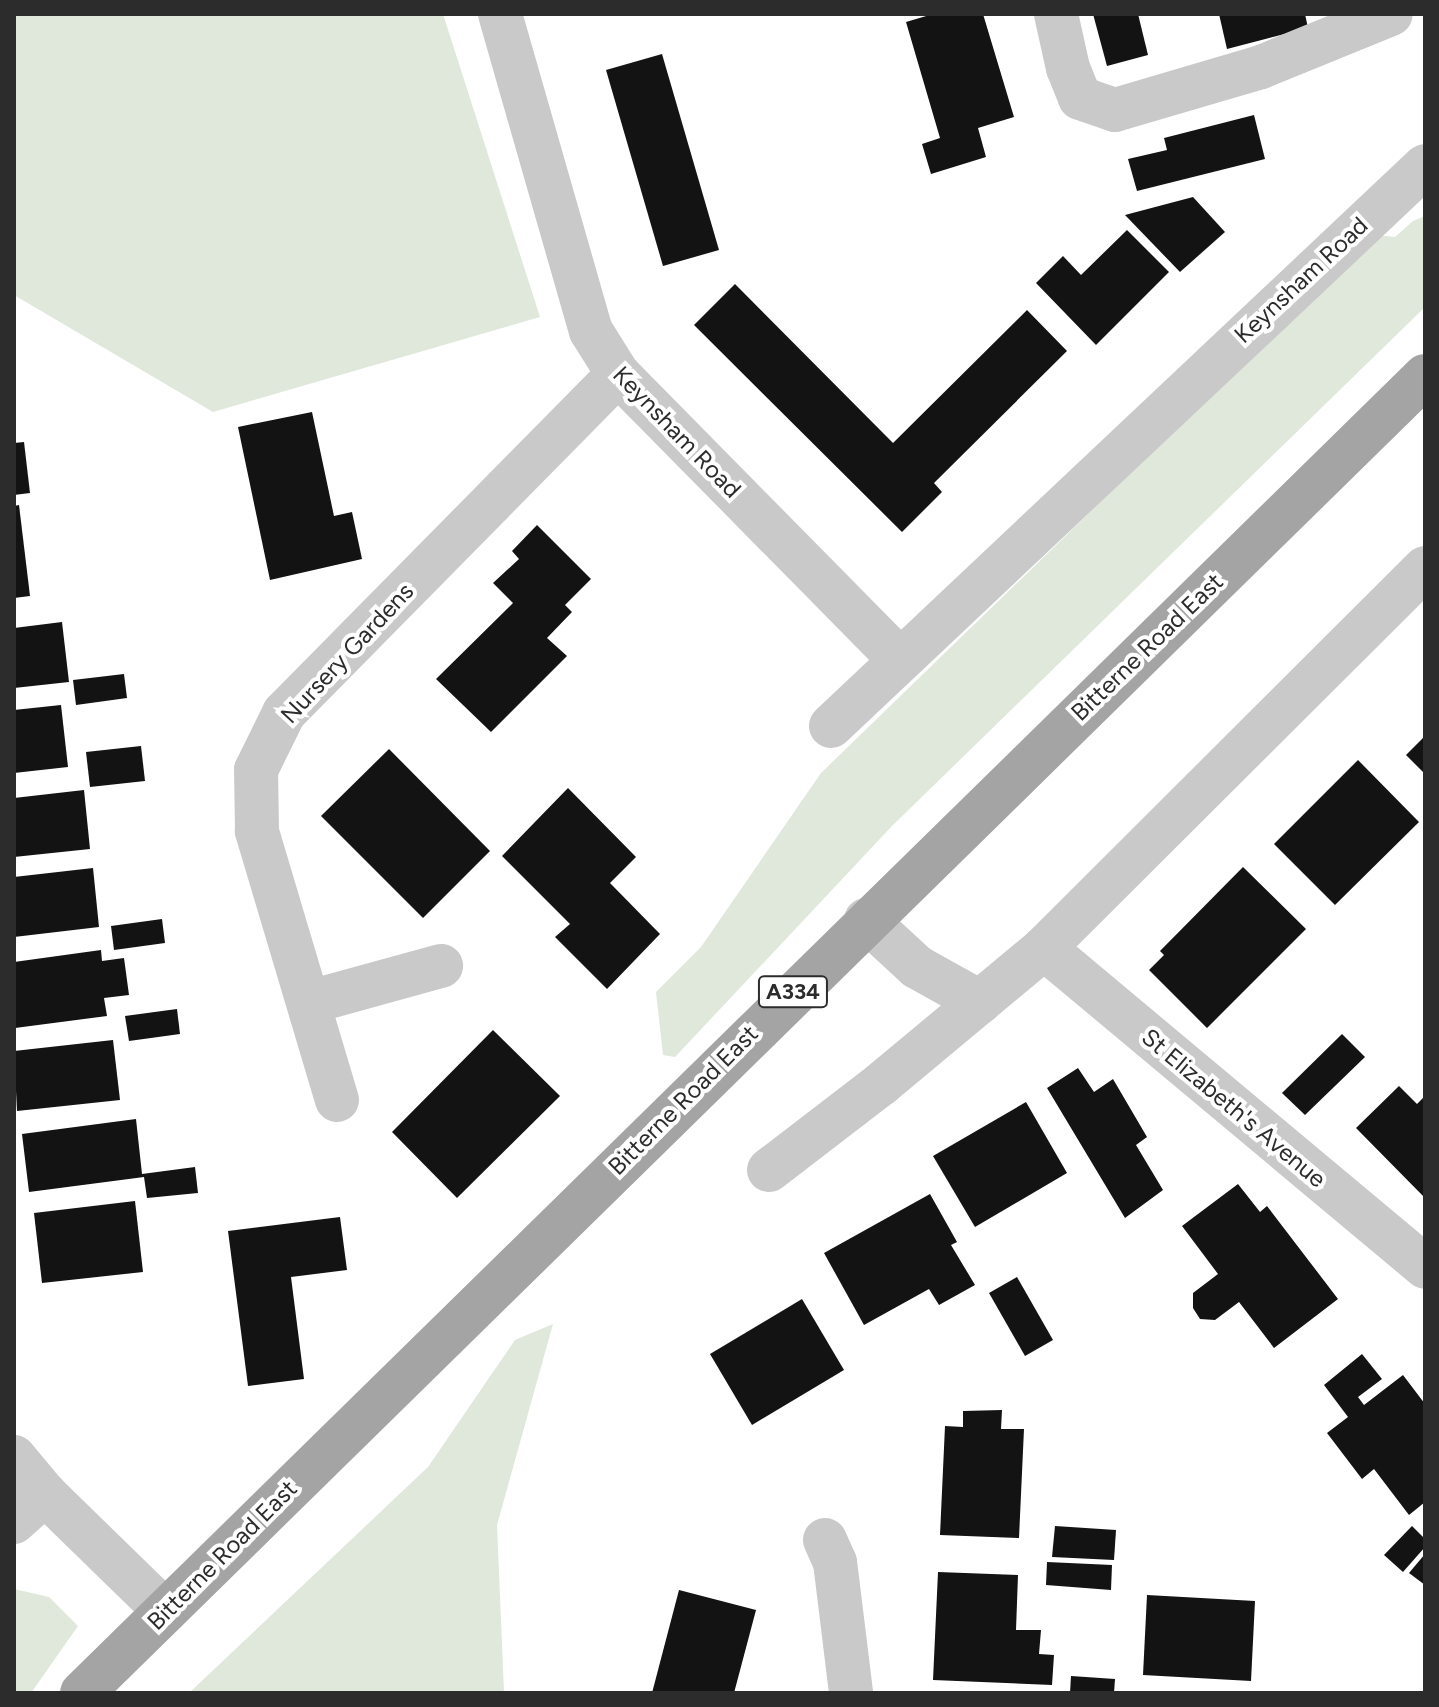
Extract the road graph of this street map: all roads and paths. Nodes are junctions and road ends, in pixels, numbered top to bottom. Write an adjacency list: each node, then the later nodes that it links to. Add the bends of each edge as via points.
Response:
1 (500, 14): 5 (street, Keynsham Road, via 591,331)
2 (1056, 14): 3 (street, via 1080,98 1115,110 1261,67)
3 (1391, 14)
4 (1425, 166): 8 (street, Keynsham Road)
5 (618, 374): 8 (street, Keynsham Road); 13 (street, Nursery Gardens, via 284,713 256,770 257,831)
6 (1425, 376): 10 (main road, Bitterne Road East / A334)
7 (1425, 568): 11 (street)
8 (900, 660): 9 (street, Keynsham Road)
9 (831, 726)
10 (866, 920): 14 (street, via 917,967); 21 (main road, Bitterne Road East / A334)
11 (1044, 948): 14 (street); 17 (street, St Elizabeth's Avenue)
12 (441, 966): 13 (street)
13 (310, 1002): 15 (street, Nursery Gardens)
14 (980, 1002): 16 (street)
15 (337, 1100)
16 (769, 1170)
17 (1425, 1267)
18 (14, 1457): 19 (street)
19 (30, 1508): 21 (street)
20 (825, 1540): 23 (street, via 835,1562)
21 (165, 1611): 22 (main road, Bitterne Road East / A334)
22 (82, 1693)
23 (851, 1693)

